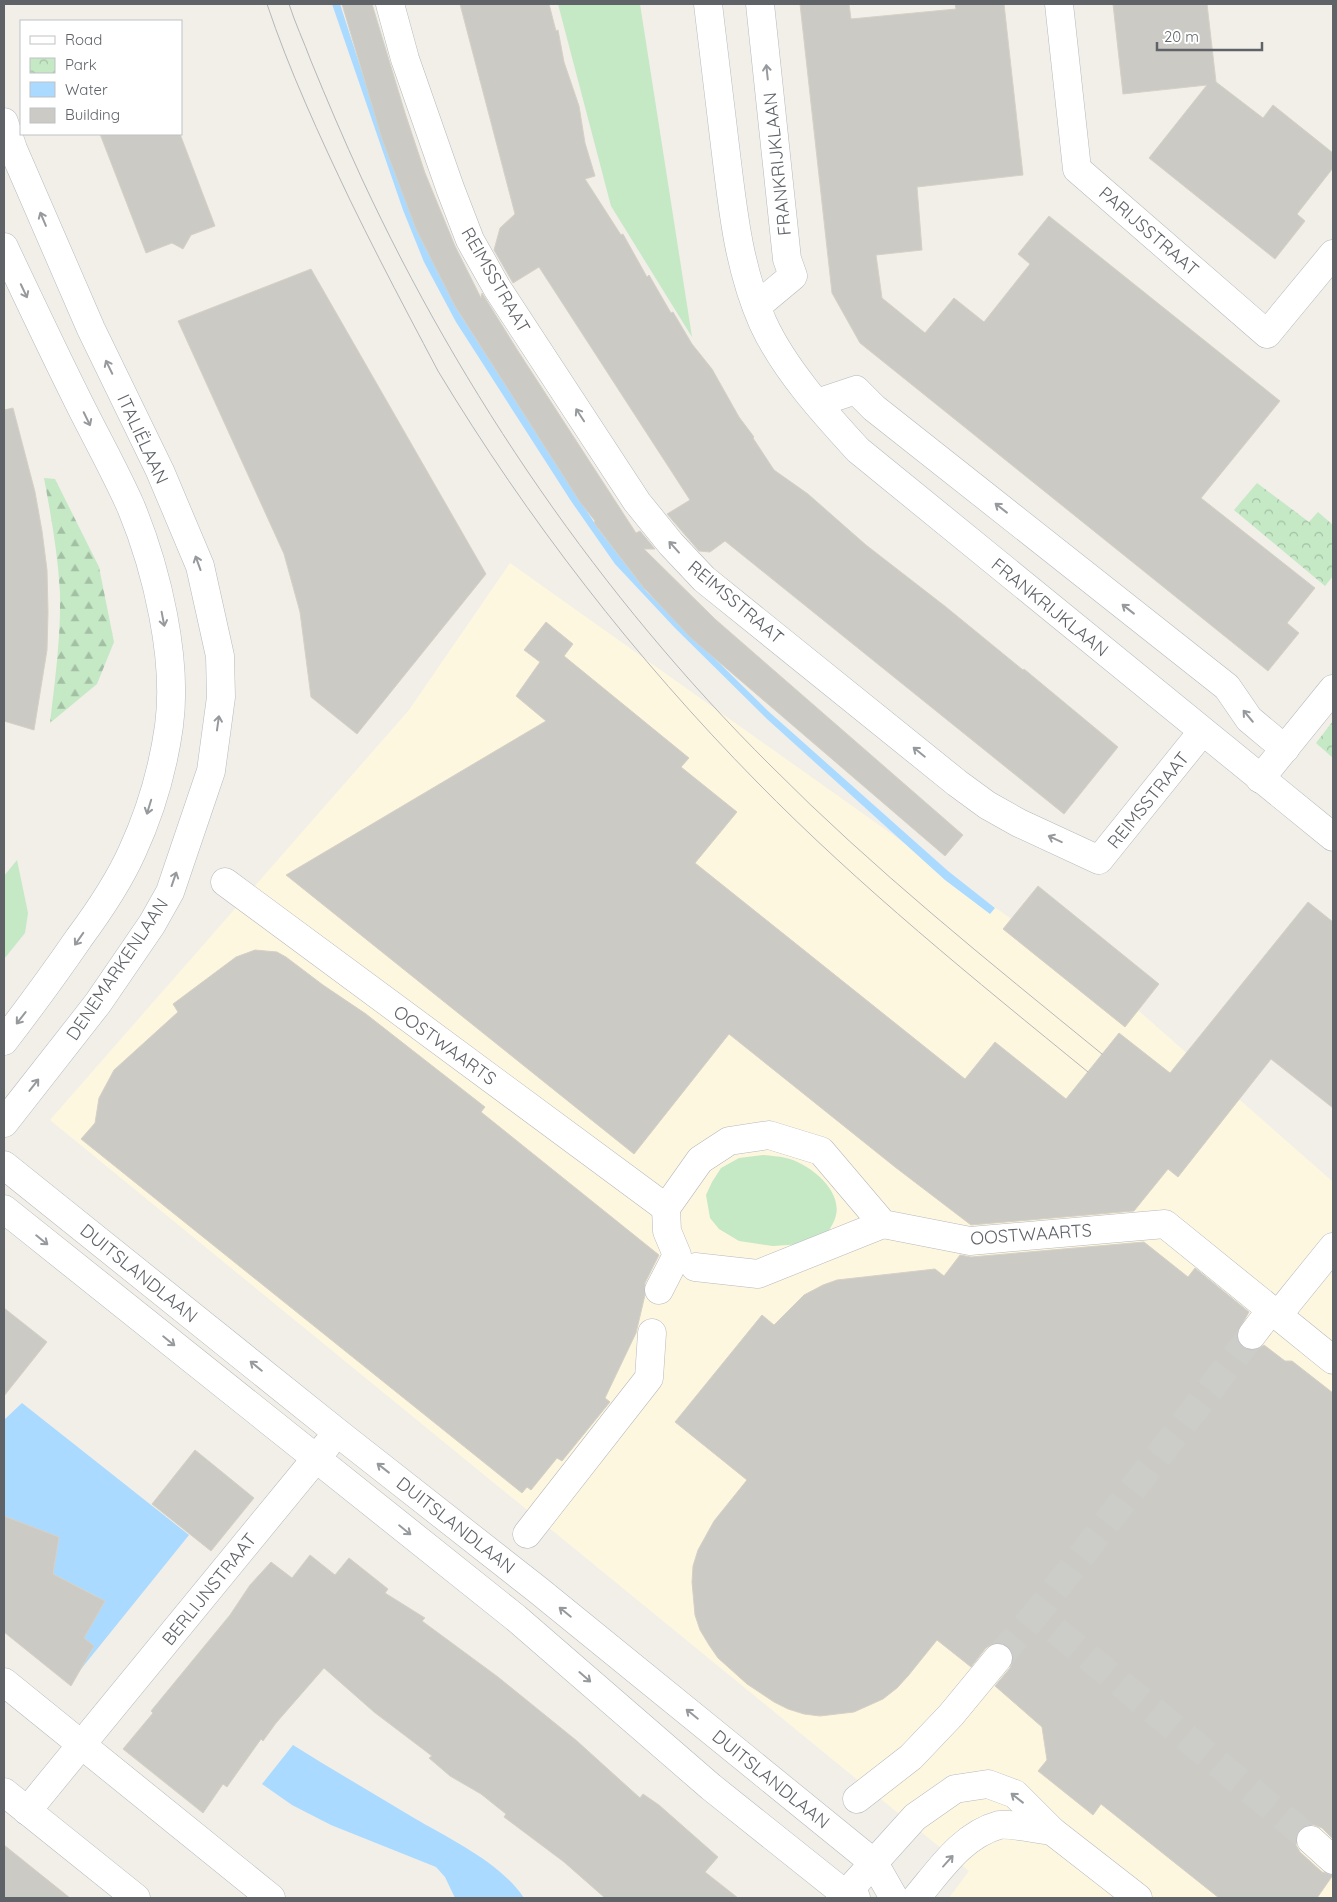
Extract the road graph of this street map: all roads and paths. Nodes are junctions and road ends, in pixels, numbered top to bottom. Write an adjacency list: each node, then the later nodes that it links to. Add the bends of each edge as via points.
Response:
1 (390, 4): 11 (street, REIMSSTRAAT, one-way to 1, via 1099,860 987,805 704,579 637,502 497,288 470,240 405,60)
2 (708, 4): 8 (street, FRANKRIJKLAAN, via 736,232 746,280)
3 (760, 4): 8 (street, FRANKRIJKLAAN, one-way to 3, via 793,276 787,259)
4 (1059, 4): 7 (street, PARIJSSTRAAT, via 1077,169 1267,334)
5 (4, 122): 13 (street, ITALIËLAAN, one-way to 5, via 221,698 220,656 200,566 160,471 91,329)
6 (4, 247): 17 (street, one-way to 17, via 131,508 155,578 169,651 169,724 163,761 132,854 107,898)
7 (1333, 254)
8 (757, 306): 9 (street, FRANKRIJKLAAN, via 794,375)
9 (817, 403): 11 (street, FRANKRIJKLAAN, via 858,450); 12 (street, one-way to 9, via 1249,719 1228,687 874,408 856,390)
10 (1333, 689): 12 (street)
11 (1202, 732): 14 (street, FRANKRIJKLAAN)
12 (1285, 748): 14 (street)
13 (212, 771): 18 (street, DENEMARKENLAAN, one-way to 13, via 98,1003 152,924 170,892)
14 (1260, 779): 15 (street, FRANKRIJKLAAN)
15 (1333, 837)
16 (225, 882): 20 (street, OOSTWAARTS)
17 (4, 1040)
18 (4, 1124)
19 (4, 1165): 30 (street, DUITSLANDLAAN, one-way to 19)
20 (666, 1208): 22 (street, via 700,1160 729,1141 769,1135 821,1151); 25 (street, via 667,1231 677,1255)
21 (4, 1209): 31 (street, DUITSLANDLAAN, one-way to 31)
22 (883, 1224): 24 (street, via 758,1274); 26 (street, OOSTWAARTS, via 970,1241 1165,1224)
23 (1333, 1247): 26 (street)
24 (695, 1267)
25 (659, 1290)
26 (1275, 1312): 28 (street); 29 (street)
27 (652, 1333): 32 (street, via 649,1378)
28 (1252, 1335)
29 (1333, 1360)
30 (338, 1433): 31 (street, BERLIJNSTRAAT); 42 (street, DUITSLANDLAAN, one-way to 30, via 538,1590)
31 (316, 1459): 35 (street, BERLIJNSTRAAT); 43 (street, DUITSLANDLAAN, one-way to 43, via 546,1643 711,1787)
32 (527, 1534)
33 (998, 1658): 37 (street, via 911,1758)
34 (4, 1682): 35 (street)
35 (82, 1745): 38 (street, BERLIJNSTRAAT); 45 (street)
36 (4, 1792): 38 (street)
37 (857, 1799)
38 (27, 1812): 44 (street)
39 (1052, 1832): 42 (street, one-way to 42, via 1015,1794 988,1784 955,1789 916,1817); 47 (street, one-way to 39, via 961,1847 976,1835 1000,1825); 48 (street)
40 (1311, 1840): 41 (street)
41 (1333, 1860)
42 (874, 1863): 43 (street); 46 (street, DUITSLANDLAAN)
43 (848, 1897)
44 (136, 1898)
45 (271, 1898)
46 (894, 1898)
47 (916, 1898)
48 (1138, 1898)

